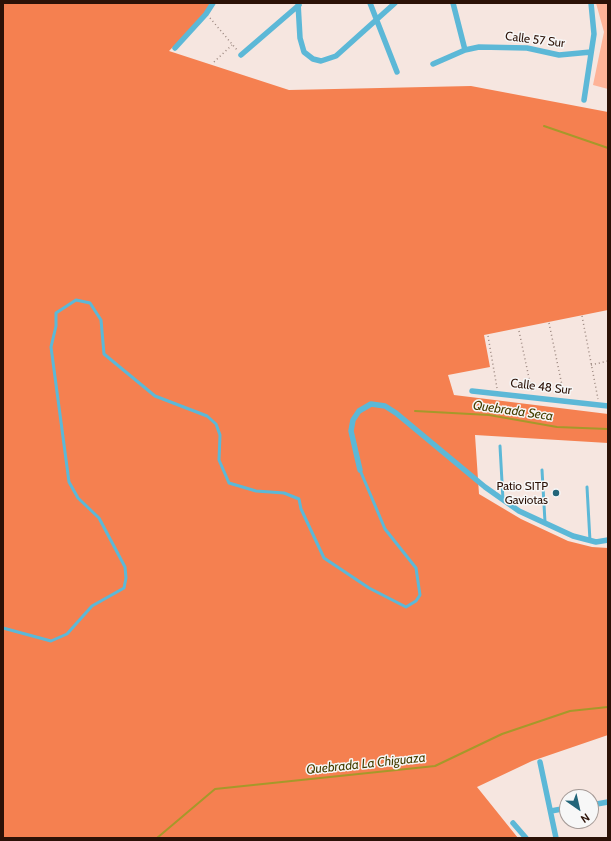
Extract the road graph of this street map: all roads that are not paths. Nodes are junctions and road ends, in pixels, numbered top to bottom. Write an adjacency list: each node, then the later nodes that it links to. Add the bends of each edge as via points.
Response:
1 (213, 3): 8 (street)
2 (370, 3): 7 (street)
3 (395, 3): 7 (street)
4 (453, 3): 9 (street)
5 (591, 3): 10 (street, via 594,34)
6 (298, 4): 7 (street, via 300,38 304,52 317,60 332,58); 11 (street)
7 (376, 19): 13 (street)
8 (175, 48)
9 (465, 50): 10 (street, Calle 57 Sur, via 479,47 511,47 559,55); 12 (street, Calle 57 Sur)
10 (590, 52): 14 (street)
11 (241, 55)
12 (433, 64)
13 (397, 72)
14 (584, 100)
15 (472, 390): 16 (street, Calle 48 Sur)
16 (608, 406)
17 (500, 446): 21 (lane)
18 (360, 470): 21 (street, via 351,431 353,420 360,411 371,404 385,406); 25 (lane, via 385,529 416,568 420,595 406,607 369,588 324,558 301,510 299,499 284,493 256,491 229,483 219,460 220,435 216,424 207,416 155,396 104,354 101,320 90,303 76,300 56,313 51,346 69,482 78,498 99,518 125,567 124,588 92,606 67,634 51,641)
19 (542, 470): 22 (lane)
20 (587, 487): 24 (lane)
21 (503, 500): 22 (street, via 525,515)
22 (545, 524): 24 (street)
23 (608, 540): 24 (street)
24 (590, 541)
25 (3, 628)
26 (540, 762): 28 (street)
27 (559, 810): 28 (street)
28 (551, 811): 31 (street)
29 (513, 823): 30 (street)
30 (526, 838)
31 (556, 838)

